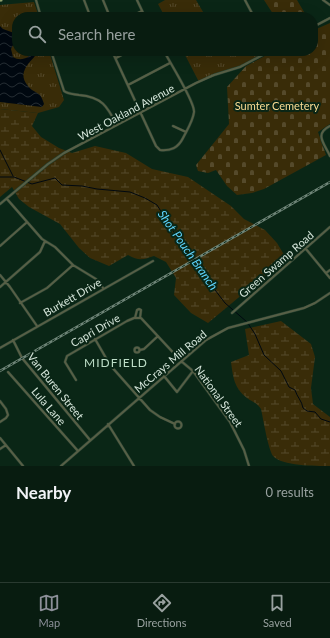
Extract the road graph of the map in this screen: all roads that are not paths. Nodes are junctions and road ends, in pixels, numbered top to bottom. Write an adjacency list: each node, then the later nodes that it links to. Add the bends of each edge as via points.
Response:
1 (36, 0): 9 (street)
2 (84, 0): 10 (street)
3 (102, 0): 11 (street)
4 (137, 0): 8 (street)
5 (245, 0): 12 (street)
6 (322, 0): 7 (street)
7 (330, 5)
8 (142, 11)
9 (40, 12)
10 (89, 12)
11 (108, 12)
12 (251, 12)
13 (330, 18): 14 (street)
14 (318, 24)
15 (53, 56): 24 (street, via 64,91 68,94 90,96 102,103)
16 (120, 56): 19 (street)
17 (166, 56): 20 (street)
18 (261, 56): 22 (street, West Oakland Avenue)
19 (116, 58): 21 (street)
20 (170, 63): 21 (street); 22 (street)
21 (128, 85): 23 (street)
22 (184, 89): 23 (street, West Oakland Avenue); 27 (street, via 194,109)
23 (141, 112): 24 (street, West Oakland Avenue); 27 (street, via 160,150 176,148)
24 (117, 126): 29 (street, West Oakland Avenue, via 57,158)
25 (173, 126): 27 (street)
26 (330, 126): 28 (street, via 321,133)
27 (186, 132)
28 (330, 156)
29 (6, 199): 30 (street, West Oakland Avenue); 31 (street)
30 (0, 204)
31 (27, 223): 33 (street); 34 (street)
32 (330, 227): 35 (street, Green Swamp Road)
33 (45, 241): 37 (street); 42 (street, via 40,252)
34 (0, 246)
35 (306, 248): 39 (street); 47 (street, Green Swamp Road)
36 (153, 261): 44 (street, Burkett Drive)
37 (73, 265): 44 (street, via 98,281); 46 (street, via 46,288)
38 (330, 270): 39 (street)
39 (326, 273): 41 (street)
40 (0, 275): 42 (street)
41 (330, 278)
42 (6, 282): 43 (street); 46 (street)
43 (0, 287)
44 (103, 288): 50 (street, Burkett Drive)
45 (330, 293): 56 (street, McCrays Mill Road, via 304,308 228,328 210,337)
46 (20, 303): 50 (street)
47 (234, 312)
48 (135, 318): 49 (street, Capri Drive); 49 (street, Capri Drive, via 139,309); 52 (street, Capri Drive)
49 (140, 318): 51 (street)
50 (36, 326): 53 (street, Burkett Drive)
51 (158, 336): 55 (street); 56 (street)
52 (95, 339): 60 (street, Capri Drive, via 65,359); 61 (street, via 110,365)
53 (13, 340): 54 (street, Burkett Drive); 67 (street, Van Buren Street, via 22,358)
54 (1, 346)
55 (140, 350)
56 (181, 361): 57 (street, National Street); 59 (street, McCrays Mill Road)
57 (192, 371): 59 (street, via 177,392); 74 (street, National Street, via 231,424)
58 (8, 372): 70 (street, Lula Lane)
59 (164, 376): 61 (street, McCrays Mill Road)
60 (76, 380)
61 (139, 398): 64 (street, McCrays Mill Road); 65 (street, via 156,414)
62 (0, 401): 63 (street, via 8,415)
63 (0, 422)
64 (108, 424): 67 (street, McCrays Mill Road); 73 (street)
65 (175, 424)
66 (0, 438): 68 (street)
67 (90, 440): 70 (street, McCrays Mill Road)
68 (6, 445): 69 (street); 71 (street)
69 (0, 449)
70 (78, 451): 72 (street, McCrays Mill Road)
71 (23, 466)
72 (61, 466)
73 (134, 466)
74 (249, 466)

